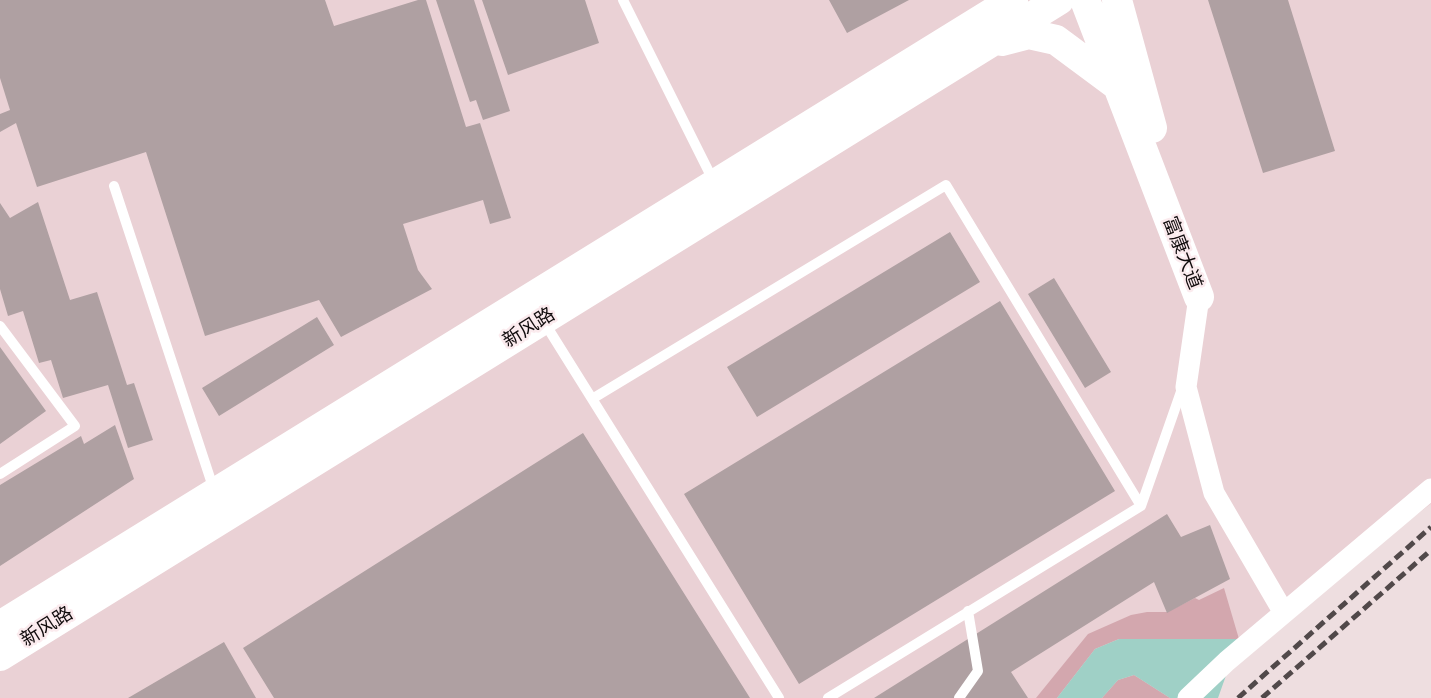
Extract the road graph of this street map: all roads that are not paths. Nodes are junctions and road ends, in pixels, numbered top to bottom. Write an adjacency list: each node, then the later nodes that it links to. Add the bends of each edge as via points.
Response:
1 (623, 0): 9 (lane)
2 (993, 0): 7 (main road)
3 (1013, 0): 7 (main road, 新风路)
4 (1059, 0): 7 (main road, 新风路)
5 (1085, 0): 8 (main road, 富康大道)
6 (1117, 0): 11 (main road, 富康大道)
7 (978, 36): 8 (main road, via 1029,34 1056,40); 9 (main road, 新风路); 12 (main road, 新风路)
8 (1118, 86): 11 (main road, 富康大道)
9 (715, 184): 18 (main road, 新风路)
10 (114, 187): 18 (lane)
11 (1199, 297): 14 (street)
12 (543, 320): 15 (lane); 23 (main road, 新风路)
13 (0, 326): 16 (lane, via 75,426)
14 (1188, 372): 19 (lane); 21 (street, via 1186,387 1214,493)
15 (592, 399): 19 (lane, via 946,185); 24 (lane)
16 (0, 474)
17 (1431, 489): 21 (street)
18 (215, 493): 22 (main road, 新风路)
19 (1141, 506): 20 (lane)
20 (968, 611): 25 (lane); 26 (lane, via 978,671)
21 (1284, 613): 27 (street)
22 (0, 626)
23 (0, 656)
24 (779, 698)
25 (828, 698)
26 (958, 698)
27 (1188, 698)

